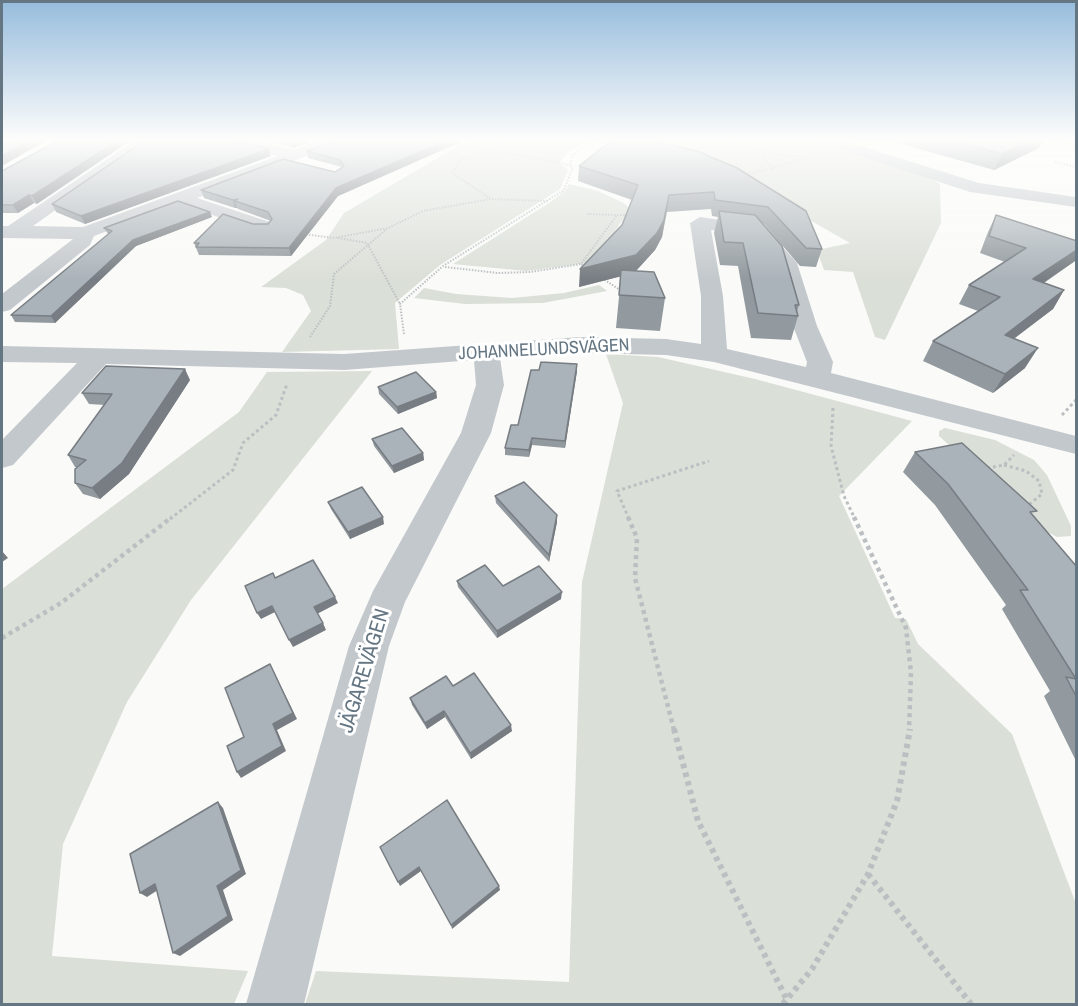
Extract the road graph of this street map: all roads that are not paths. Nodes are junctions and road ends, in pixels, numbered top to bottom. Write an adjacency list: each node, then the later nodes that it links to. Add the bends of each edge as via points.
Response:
1 (76, 186): 7 (street)
2 (212, 186): 4 (street)
3 (969, 186): 5 (street)
4 (180, 198): 6 (street); 8 (street)
5 (1077, 202)
6 (263, 226)
7 (7, 232): 8 (street)
8 (85, 233): 9 (street, via 83,241)
9 (2, 305)
10 (486, 352): 12 (street, JOHANNELUNDSVÄGEN, via 621,344); 13 (street, JOHANNELUNDSVÄGEN, via 295,362); 17 (street, JÄGAREVÄGEN, via 490,385 476,433 386,602 369,646)
11 (2, 354): 13 (street, JOHANNELUNDSVÄGEN)
12 (714, 354): 14 (street, JOHANNELUNDSVÄGEN); 14 (street, via 712,296 700,223 757,230 789,268)
13 (98, 357): 16 (street)
14 (826, 381): 15 (street, JOHANNELUNDSVÄGEN)
15 (1076, 446)
16 (2, 458)
17 (275, 1005)

